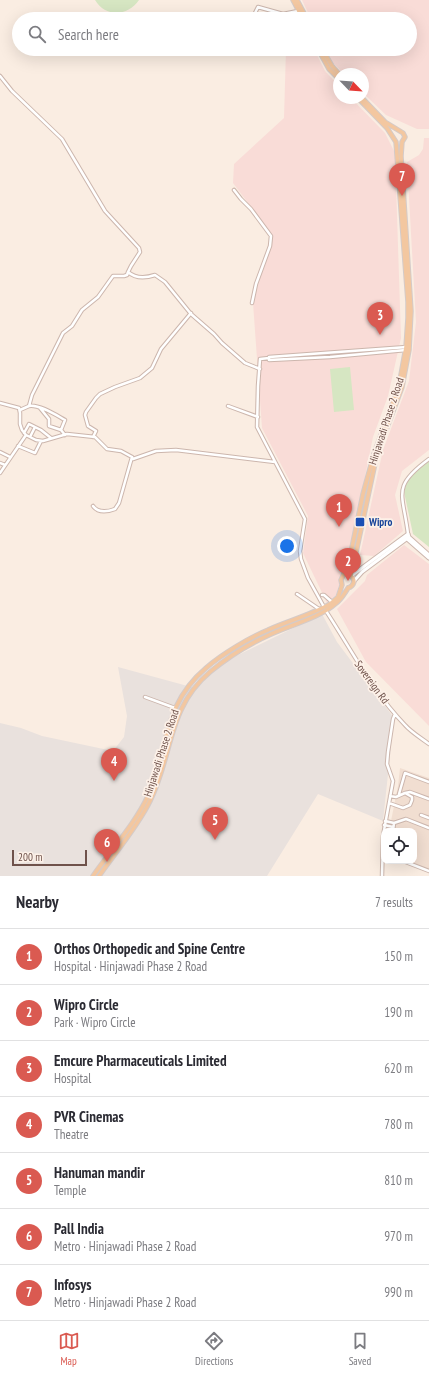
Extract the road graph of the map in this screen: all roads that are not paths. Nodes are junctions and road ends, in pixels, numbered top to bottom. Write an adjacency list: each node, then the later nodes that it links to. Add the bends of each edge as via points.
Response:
1 (293, 0): 3 (main road)
2 (297, 0): 7 (main road)
3 (298, 11): 6 (street)
4 (256, 12): 5 (street, via 258,7)
5 (276, 12)
6 (293, 12)
7 (303, 12)
8 (323, 56): 10 (main road)
9 (324, 56): 10 (main road)
10 (326, 61): 11 (main road); 12 (main road)
11 (333, 68)
12 (333, 71)
13 (0, 76): 21 (street, via 62,139 106,211 139,248 140,252)
14 (364, 104): 17 (main road)
15 (368, 104): 16 (main road)
16 (399, 131): 17 (main road); 19 (main road, via 405,135)
17 (393, 137): 18 (main road)
18 (396, 142): 19 (main road); 24 (main road, Hinjawadi Phase 2 Road, via 408,302)
19 (402, 142): 24 (main road, Hinjawadi Phase 2 Road, via 411,306)
20 (234, 190): 22 (street, via 271,236)
21 (128, 272): 23 (street, via 145,278 155,275 165,282); 30 (street, via 124,276 113,276 98,297 82,310 72,326 63,333)
22 (252, 303)
23 (191, 313): 28 (street, via 245,363); 40 (street, via 161,349 152,368 140,378 115,387 96,398 85,416 88,426 96,431)
24 (407, 349): 25 (street); 26 (street); 56 (main road, Hinjawadi Phase 2 Road, via 402,387 377,454); 58 (main road, Hinjawadi Phase 2 Road, via 399,386 375,451 363,494)
25 (315, 354): 26 (street); 27 (street)
26 (315, 357): 27 (street, via 270,360)
27 (269, 358): 28 (street, via 260,359)
28 (260, 368): 34 (street, Sovereign Rd)
29 (0, 403): 33 (street, via 15,406)
30 (29, 406): 32 (street); 33 (street)
31 (228, 406): 34 (street)
32 (39, 408): 36 (street, via 49,419 49,426); 36 (street, via 65,420)
33 (19, 410): 37 (street, via 20,424)
34 (258, 417): 48 (street, Sovereign Rd, via 257,427)
35 (35, 427): 37 (street, via 30,424); 39 (street); 41 (street)
36 (61, 430): 38 (street)
37 (25, 434): 39 (street); 43 (street)
38 (64, 435): 40 (street); 41 (street)
39 (30, 437): 42 (street)
40 (93, 437): 46 (street, via 107,449 121,451)
41 (51, 438): 42 (street)
42 (41, 441): 43 (street, via 35,453)
43 (18, 446): 45 (street)
44 (0, 452): 45 (street)
45 (10, 457): 50 (street)
46 (132, 457): 48 (street, via 133,459 156,452 176,450); 52 (street, via 115,509 103,511)
47 (429, 459): 53 (street, via 410,475 402,490)
48 (275, 462): 67 (street, Sovereign Rd, via 305,519 300,559)
49 (0, 463): 50 (street)
50 (5, 465): 51 (street)
51 (0, 473)
52 (93, 506)
53 (407, 536): 54 (street); 55 (street); 57 (street); 60 (street)
54 (429, 555)
55 (429, 558)
56 (354, 563): 57 (street); 59 (main road, Hinjawadi Phase 2 Road)
57 (362, 569): 59 (street)
58 (344, 576): 59 (main road); 61 (main road, via 341,580)
59 (351, 576): 60 (main road)
60 (354, 581): 62 (main road)
61 (342, 585): 62 (main road); 65 (main road, Hinjawadi Phase 2 Road, via 338,597)
62 (348, 588): 67 (main road, Hinjawadi Phase 2 Road, via 340,600)
63 (298, 594): 66 (street)
64 (322, 595): 65 (street)
65 (332, 602): 67 (main road, Hinjawadi Phase 2 Road)
66 (319, 609): 67 (main road, Hinjawadi Phase 2 Road); 69 (main road, Hinjawadi Phase 2 Road, via 260,634 210,664 191,683)
67 (325, 609): 70 (street, Sovereign Rd, via 361,669); 88 (main road, Hinjawadi Phase 2 Road, via 257,641 220,664 198,684 184,702 174,725 150,801)
68 (145, 697): 69 (street)
69 (175, 708): 87 (main road, Hinjawadi Phase 2 Road, via 146,799)
70 (395, 714): 71 (street, Sovereign Rd, via 405,726); 75 (street, via 392,719 387,764 393,781)
71 (429, 744)
72 (429, 782): 74 (street, via 405,773)
73 (403, 793): 74 (street); 76 (street, via 410,792); 77 (street, via 412,797 411,803 404,808)
74 (399, 794): 75 (street)
75 (390, 796): 77 (street)
76 (429, 799)
77 (389, 803): 80 (street)
78 (421, 815): 79 (street)
79 (429, 818)
80 (385, 821): 81 (street); 82 (street)
81 (394, 823): 83 (street); 84 (street, via 406,819)
82 (384, 826): 83 (street); 89 (street)
83 (393, 827)
84 (429, 828)
85 (411, 864): 86 (street)
86 (429, 871)
87 (93, 876)
88 (99, 876)
89 (382, 876)

